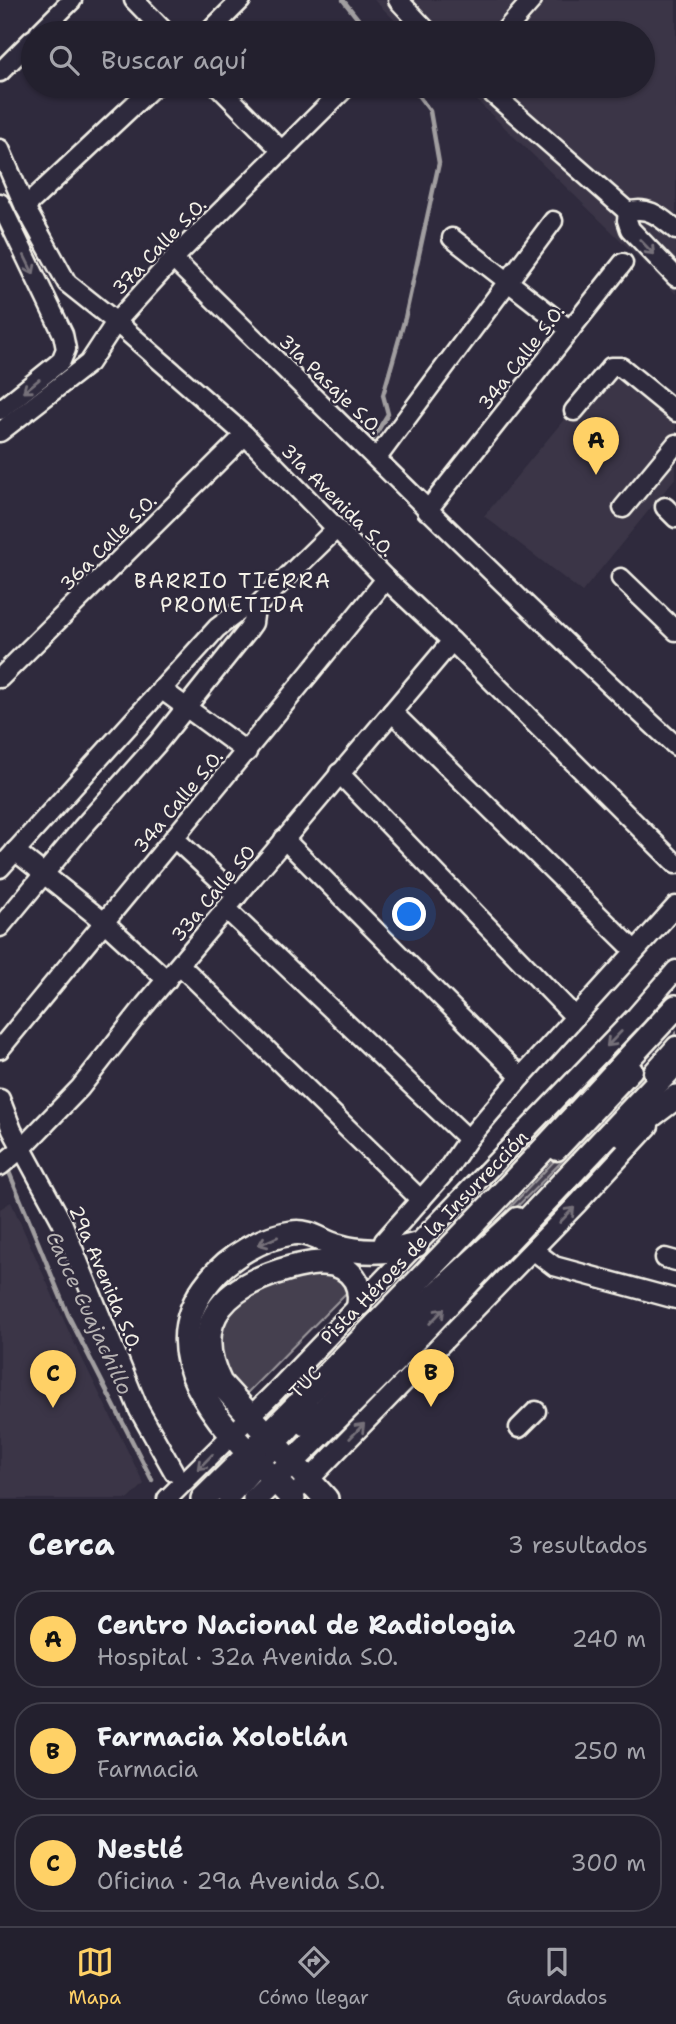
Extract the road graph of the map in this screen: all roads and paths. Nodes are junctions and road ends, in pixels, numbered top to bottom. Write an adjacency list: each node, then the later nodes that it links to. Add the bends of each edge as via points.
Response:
1 (72, 0): 6 (street)
2 (134, 0): 7 (street)
3 (241, 0): 8 (street)
4 (398, 0): 9 (street)
5 (532, 0): 10 (street)
6 (50, 21)
7 (154, 21)
8 (220, 21)
9 (418, 21)
10 (514, 21)
11 (21, 50): 12 (street)
12 (0, 72)
13 (141, 98): 20 (street)
14 (230, 98): 18 (street)
15 (335, 98): 18 (street, 37a Calle S.O.)
16 (498, 98): 21 (street)
17 (0, 149): 20 (street, 31a Avenida S.O.)
18 (282, 151): 25 (street, 37a Calle S.O.)
19 (0, 203): 31 (street, one-way to 31, via 66,349 61,361)
20 (25, 207): 29 (street, 31a Avenida S.O., via 67,283)
21 (628, 212): 23 (street, via 652,212); 27 (street, one-way to 27, via 630,229)
22 (553, 221): 28 (street)
23 (676, 230)
24 (452, 238): 28 (street)
25 (173, 260): 29 (street, 37a Calle S.O.); 37 (street, 31a Pasaje S.O.)
26 (623, 263): 30 (street, 34a Calle S.O.)
27 (676, 277)
28 (508, 281): 30 (street); 37 (street)
29 (116, 322): 34 (street, 37a Calle S.O., via 89,363); 35 (street, 31a Avenida S.O.)
30 (570, 330): 39 (street, 34a Calle S.O.)
31 (0, 410)
32 (574, 411): 33 (street, via 616,366)
33 (676, 412)
34 (0, 432)
35 (245, 435): 40 (street, 31a Avenida S.O.); 46 (street, 36a Calle S.O.)
36 (676, 444): 38 (street)
37 (377, 457): 39 (street, 31a Pasaje S.O.)
38 (623, 508)
39 (427, 511): 50 (street, 31a Pasaje S.O.)
40 (337, 528): 42 (street, 31a Avenida S.O.); 43 (street)
41 (621, 578): 44 (street)
42 (386, 579): 45 (street, 31a Avenida S.O.); 51 (street, 34a Calle S.O.)
43 (255, 608): 47 (street, via 242,609 218,628); 48 (street, via 248,630)
44 (676, 631)
45 (452, 640): 49 (street, 33a Calle SO); 56 (street, 31a Avenida S.O.)
46 (0, 678)
47 (162, 689): 48 (street); 55 (street)
48 (187, 707): 51 (street); 58 (street)
49 (392, 712): 52 (street, 33a Calle SO); 63 (street)
50 (676, 746)
51 (247, 752): 53 (street, 34a Calle S.O.)
52 (339, 773): 54 (street, 33a Calle SO); 69 (street)
53 (174, 838): 59 (street); 61 (street, 34a Calle S.O.)
54 (284, 839): 59 (street, 33a Calle SO); 74 (street)
55 (15, 851): 57 (street); 58 (street)
56 (676, 864)
57 (0, 868)
58 (44, 874): 61 (street); 62 (street)
59 (231, 903): 64 (street, 33a Calle SO); 77 (street)
60 (676, 906): 63 (street)
61 (104, 922): 67 (street); 72 (street, 34a Calle S.O.)
62 (0, 927)
63 (635, 951): 69 (street)
64 (180, 965): 67 (street, 33a Calle SO); 81 (street)
65 (676, 970): 82 (street, Pista Héroes de la Insurrección, one-way to 82)
66 (676, 978): 80 (street, via 640,1034)
67 (167, 980): 78 (street, 33a Calle SO, via 80,1088)
68 (676, 1007): 80 (main road, Pista Héroes de la Insurrección)
69 (575, 1017): 74 (street)
70 (676, 1023): 92 (street, TUC)
71 (676, 1046): 92 (street, TUC, via 559,1175)
72 (0, 1049)
73 (676, 1063): 86 (main road, Pista Héroes de la Insurrección)
74 (521, 1077): 77 (street)
75 (676, 1097): 84 (street, one-way to 75); 86 (main road, via 628,1132 568,1194)
76 (0, 1099): 78 (street, 29a Avenida S.O.)
77 (468, 1139): 81 (street)
78 (19, 1151): 79 (street, 33a Calle SO); 93 (street, 29a Avenida S.O., via 62,1222 139,1410)
79 (0, 1166)
80 (519, 1176): 92 (main road, Pista Héroes de la Insurrección)
81 (421, 1200): 85 (street)
82 (416, 1245): 85 (main road); 88 (street, Pista Héroes de la Insurrección)
83 (309, 1250): 85 (main road); 88 (main road, via 353,1276); 90 (main road, via 251,1281 230,1296 214,1317 212,1366); 90 (main road, one-way to 90, via 291,1233 272,1238 234,1259 208,1282 194,1306 188,1333 189,1363 206,1403)
84 (533, 1250): 87 (street, via 554,1266); 94 (street, one-way to 84)
85 (380, 1251)
86 (494, 1258): 92 (main road, Pista Héroes de la Insurrección, one-way to 86)
87 (676, 1299)
88 (359, 1304): 90 (street, Pista Héroes de la Insurrección)
89 (536, 1411): 91 (street)
90 (242, 1425): 92 (main road); 96 (street, Pista Héroes de la Insurrección, one-way to 96)
91 (519, 1428)
92 (272, 1457): 94 (main road); 95 (main road); 97 (main road, Pista Héroes de la Insurrección); 98 (street, TUC); 99 (street, TUC); 100 (main road, Pista Héroes de la Insurrección)
93 (174, 1472)
94 (309, 1480): 95 (street); 101 (main road)
95 (291, 1498)
96 (167, 1499)
97 (202, 1499)
98 (228, 1499)
99 (240, 1499)
100 (255, 1499)
101 (326, 1499)

